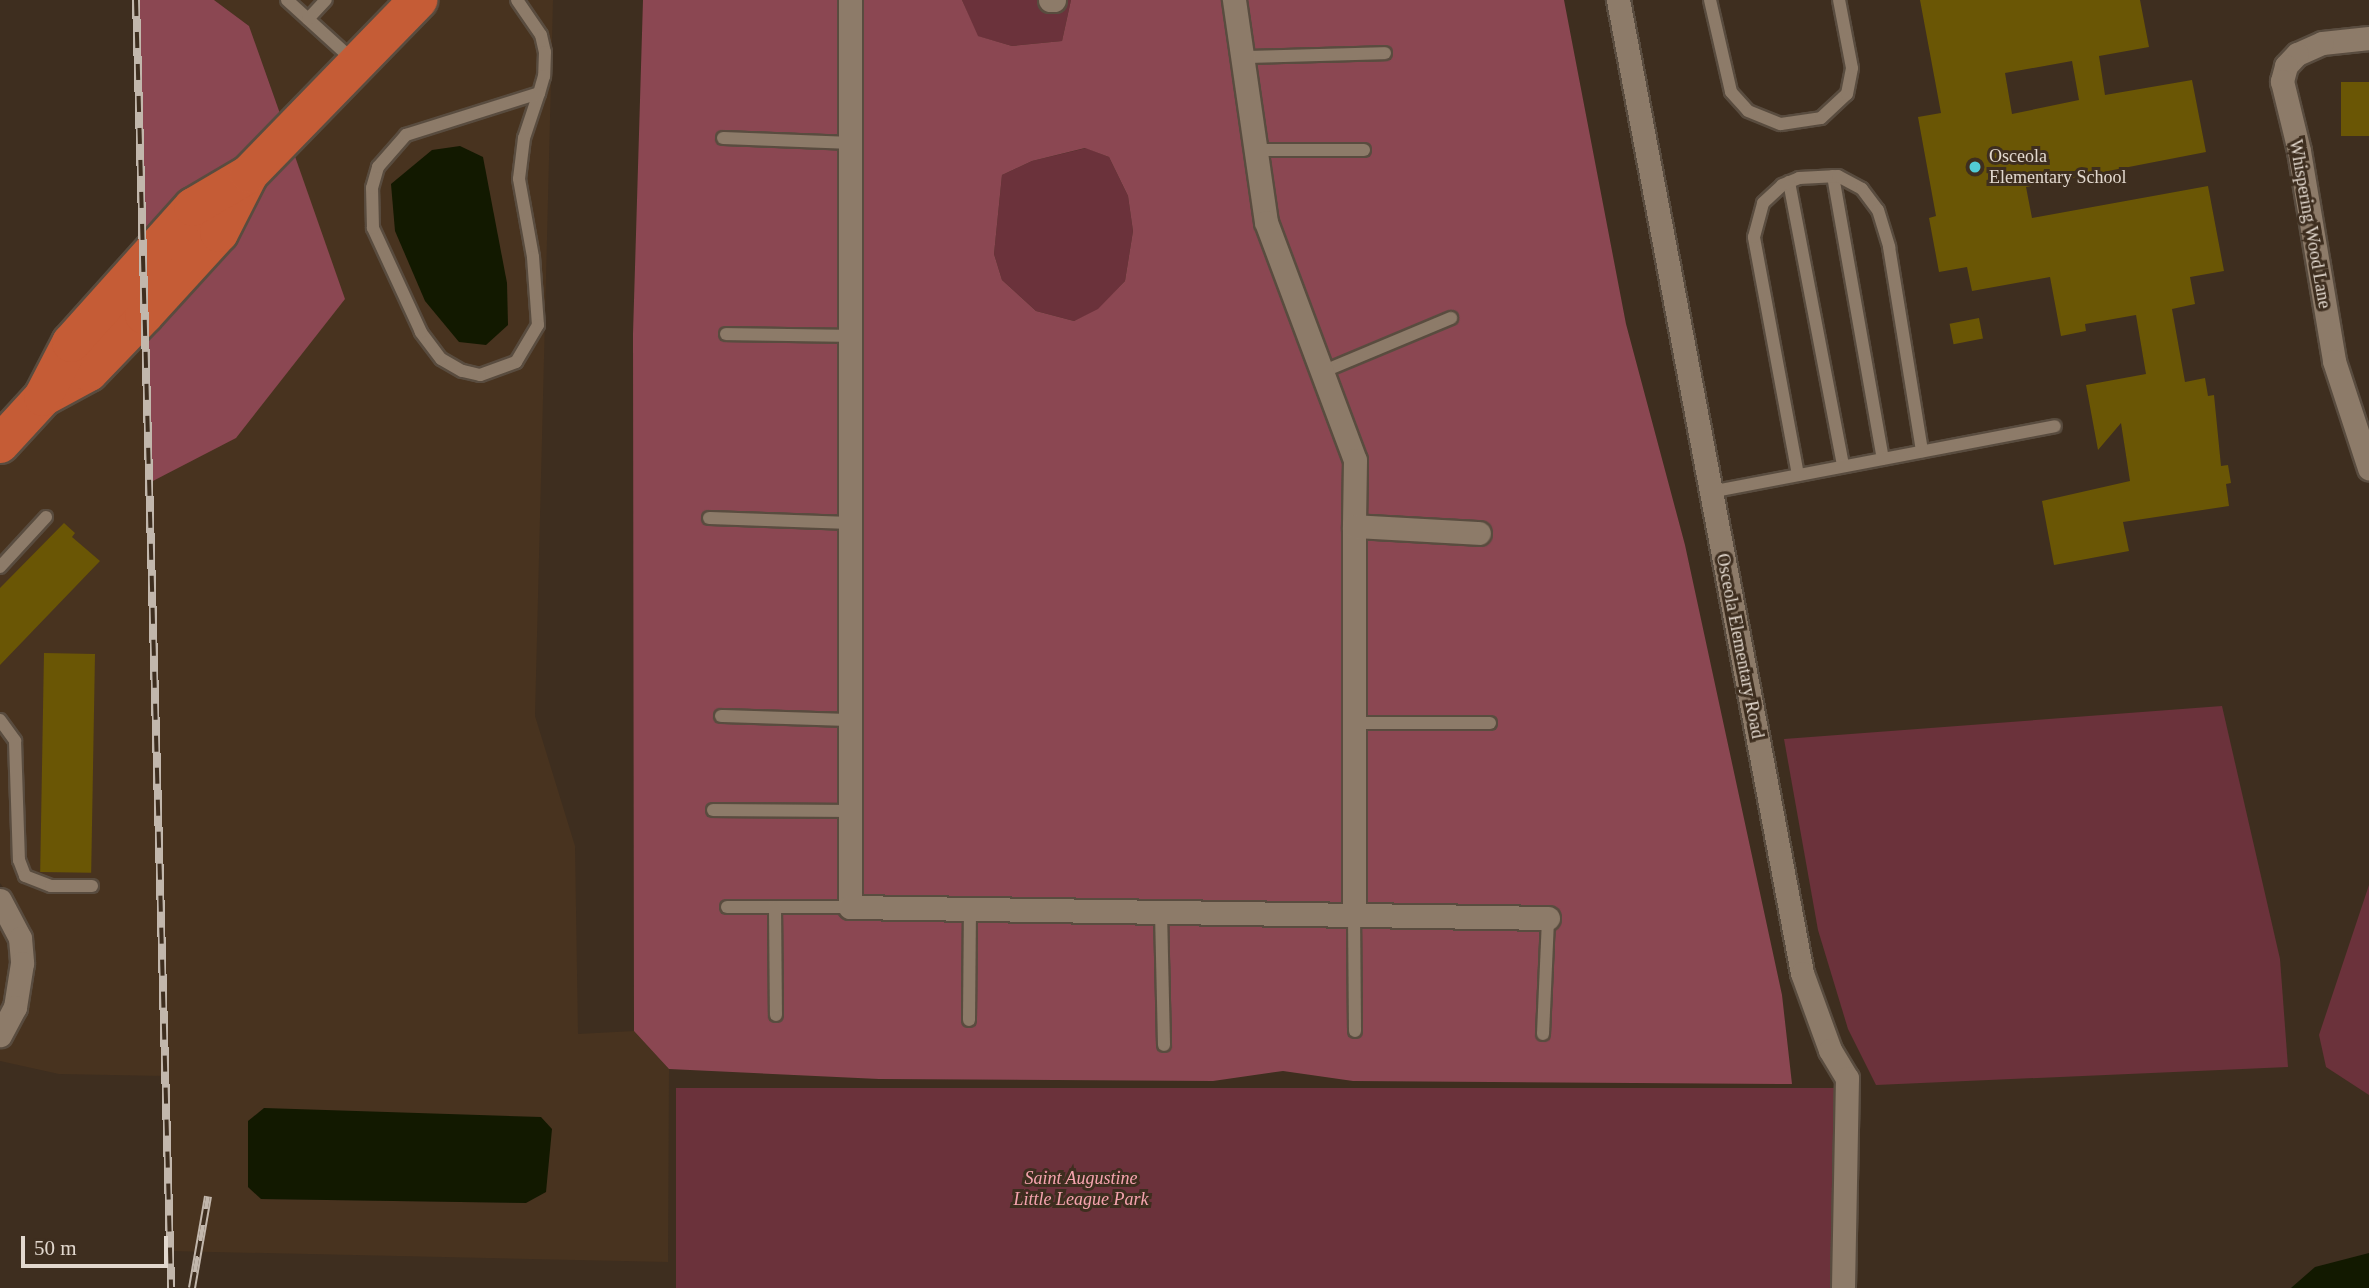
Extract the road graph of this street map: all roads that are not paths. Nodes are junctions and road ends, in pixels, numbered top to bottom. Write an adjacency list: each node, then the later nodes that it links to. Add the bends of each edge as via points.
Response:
1 (286, 0): 10 (lane)
2 (327, 0): 10 (lane)
3 (418, 0): 14 (highway)
4 (517, 0): 15 (lane, via 541,35 544,76)
5 (850, 0): 17 (street)
6 (1234, 0): 13 (street)
7 (1618, 0): 33 (street, Osceola Elementary Road)
8 (1710, 0): 9 (lane, via 1731,92 1748,111 1781,124 1821,118 1847,94 1852,68)
9 (1839, 0)
10 (308, 19): 14 (lane)
11 (2369, 38): 31 (street, Whispering Wood Lane, via 2322,43 2297,54 2282,81 2299,150 2334,361)
12 (1385, 53): 13 (lane)
13 (1245, 57): 18 (street)
14 (354, 61): 27 (highway, via 249,174 193,207 71,343 43,397)
15 (539, 93): 15 (lane, via 524,138 519,179 533,257 538,325 516,362 480,375 462,371 440,359 421,332 373,228 372,188 378,167 406,135)
16 (723, 138): 17 (lane)
17 (852, 143): 24 (street)
18 (1258, 150): 19 (lane); 25 (street, via 1266,222)
19 (1364, 150)
20 (1833, 176): 21 (lane); 28 (lane, via 1855,183 1878,210 1889,247); 29 (lane)
21 (1789, 181): 30 (lane); 32 (lane, via 1763,203 1754,237)
22 (1451, 318): 25 (lane)
23 (726, 334): 24 (lane)
24 (851, 336): 36 (street)
25 (1322, 372): 37 (street, via 1355,460)
26 (2055, 426): 28 (lane)
27 (0, 444)
28 (1923, 451): 29 (lane)
29 (1883, 458): 30 (lane)
30 (1843, 466): 32 (lane)
31 (2369, 468)
32 (1798, 475): 33 (lane)
33 (1710, 492): 62 (street, Osceola Elementary Road, via 1802,973 1819,1025 1847,1078)
34 (46, 517): 39 (lane)
35 (709, 518): 36 (lane)
36 (850, 523): 42 (street)
37 (1354, 526): 38 (street); 43 (street)
38 (1479, 533)
39 (0, 567)
40 (720, 716): 42 (lane)
41 (0, 720): 47 (lane, via 15,741 19,860 25,876 51,886)
42 (850, 720): 46 (street)
43 (1354, 723): 44 (lane); 54 (street)
44 (1490, 723)
45 (713, 810): 46 (lane)
46 (848, 811): 51 (street)
47 (92, 886)
48 (0, 900): 60 (street, via 20,938 22,962 15,1007)
49 (727, 906): 50 (lane)
50 (775, 907): 51 (lane); 56 (lane)
51 (850, 907): 52 (street)
52 (970, 909): 53 (street); 57 (lane)
53 (1161, 912): 54 (street); 61 (lane)
54 (1354, 915): 55 (street); 58 (lane)
55 (1548, 918): 59 (lane)
56 (776, 1015)
57 (969, 1020)
58 (1355, 1031)
59 (1543, 1034)
60 (0, 1035)
61 (1164, 1045)
62 (1843, 1288)

